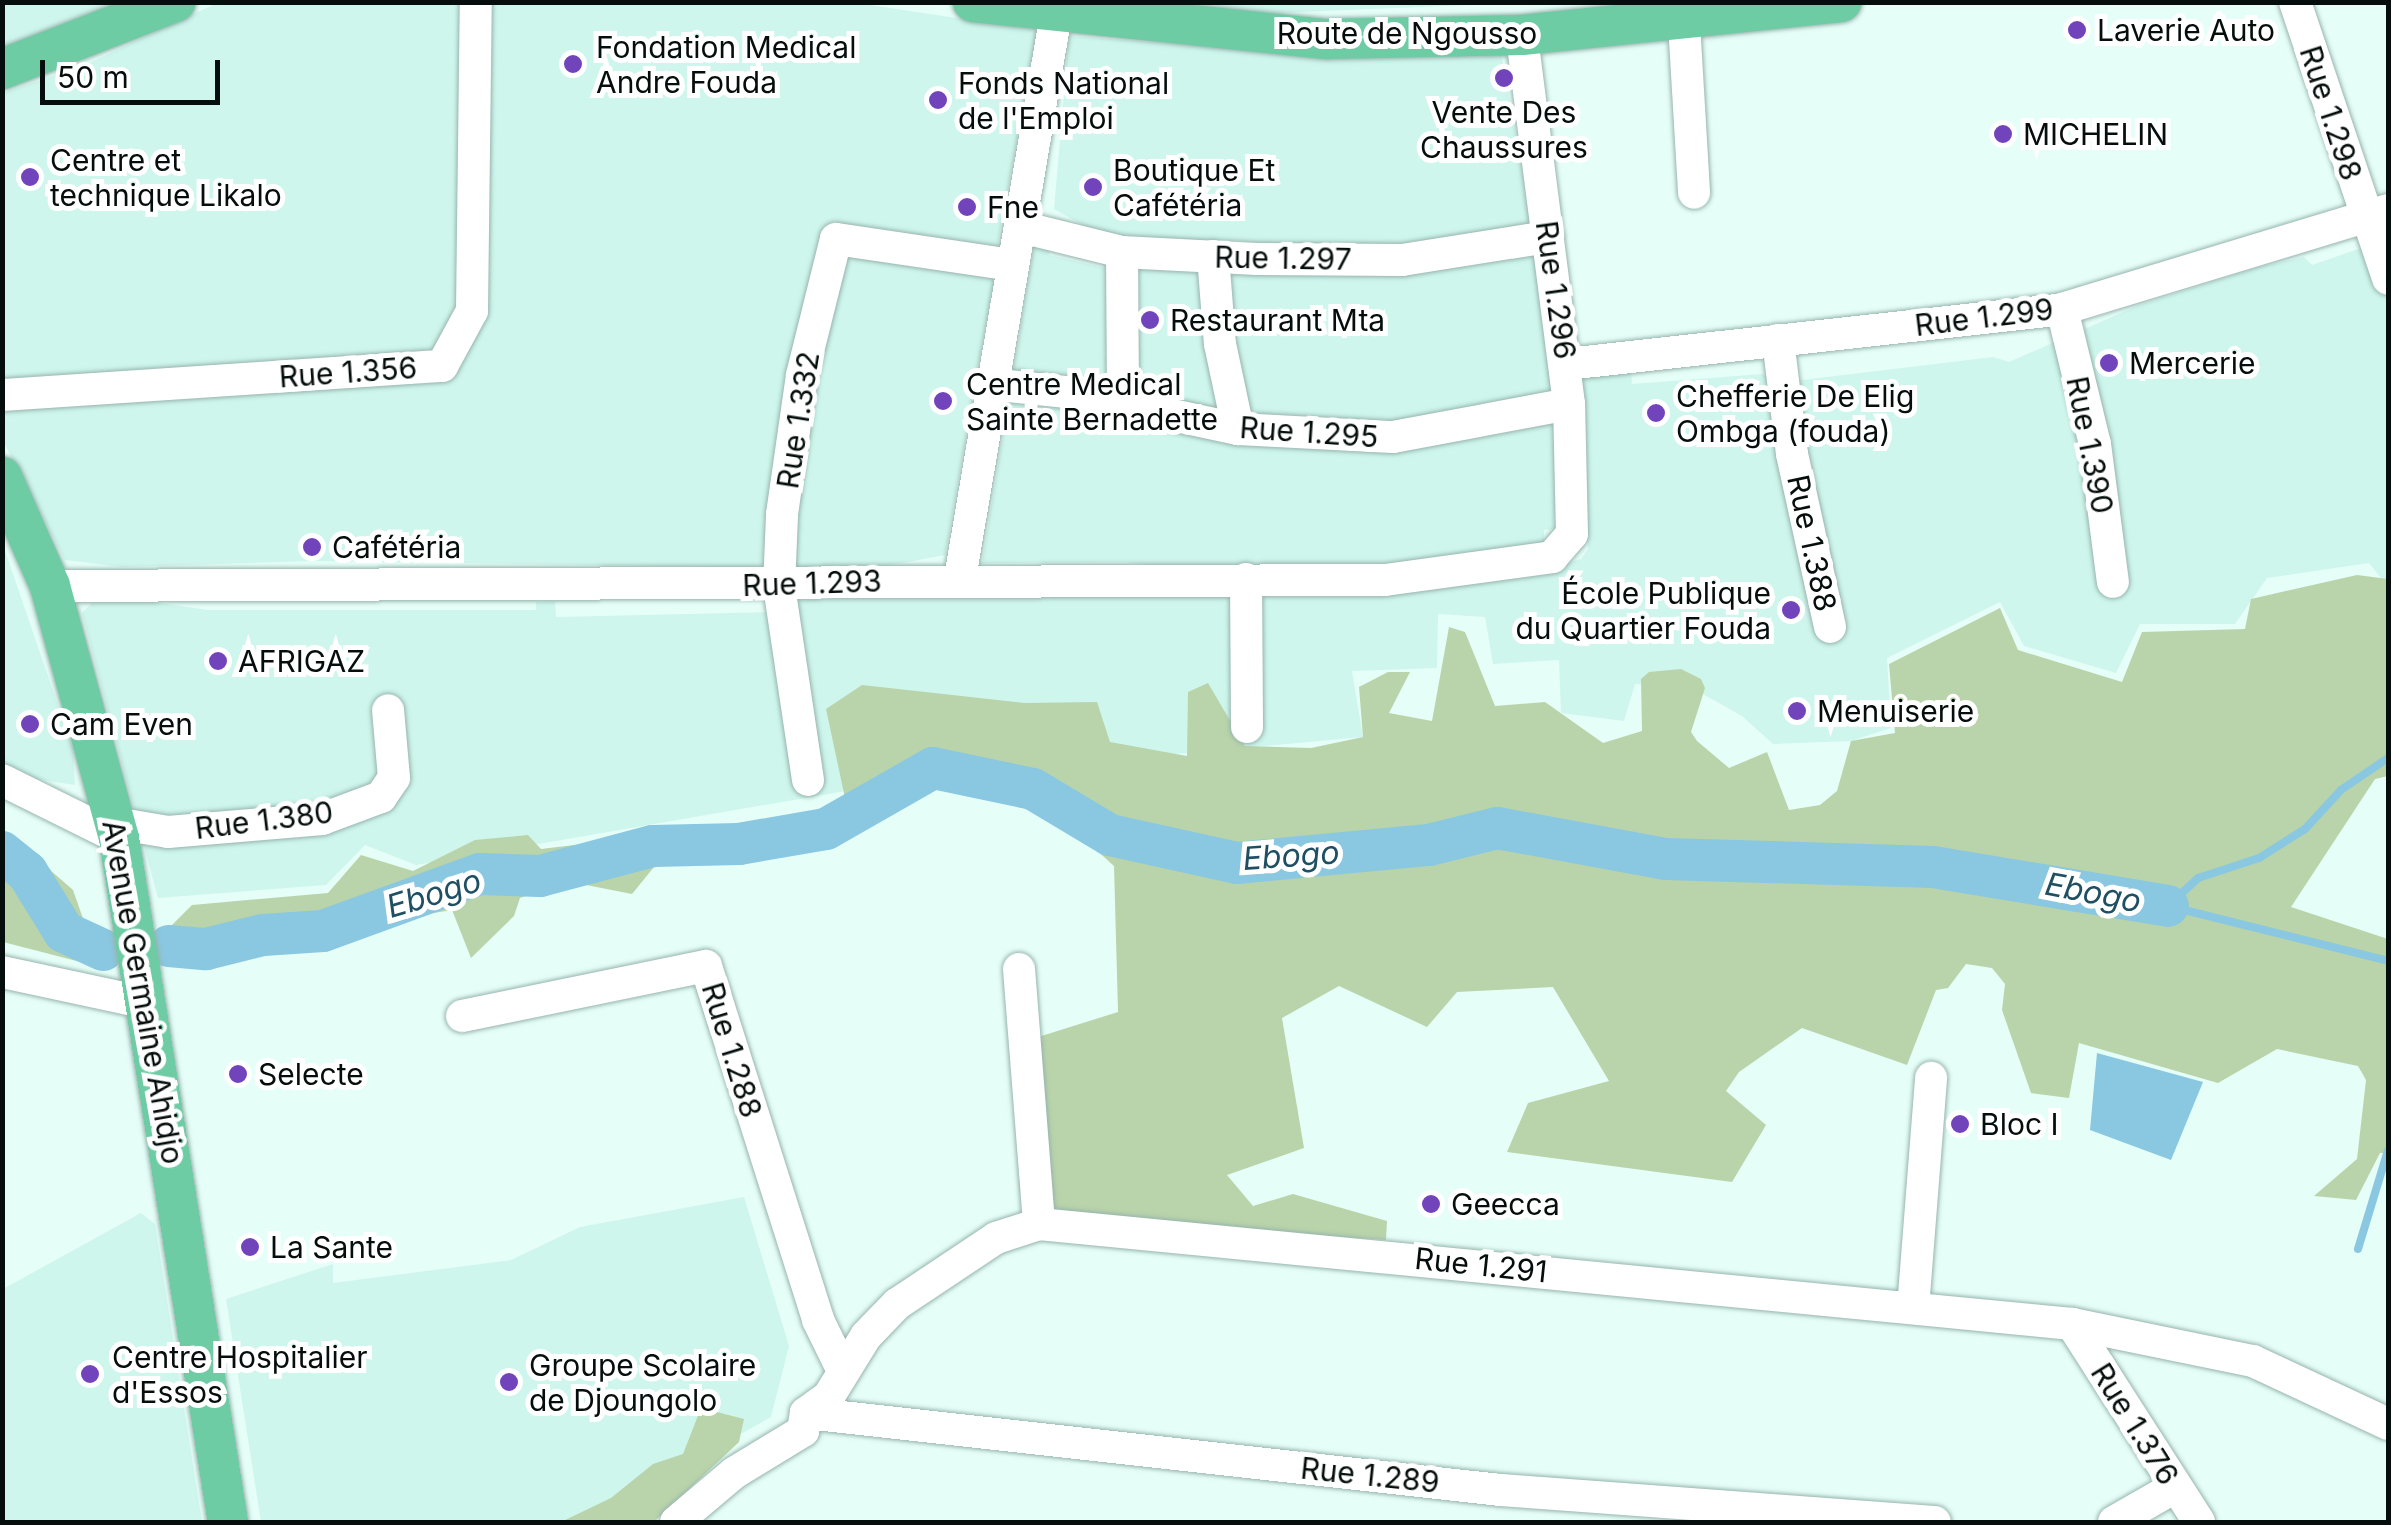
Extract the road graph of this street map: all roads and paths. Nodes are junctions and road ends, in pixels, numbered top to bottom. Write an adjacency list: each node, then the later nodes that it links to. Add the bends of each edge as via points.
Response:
1 (175, 2): 9 (main road)
2 (476, 2): 22 (street, Rue 1.356, via 472,311 442,366)
3 (973, 2): 6 (main road, Route de Ngousso)
4 (1841, 2): 7 (main road, Route de Ngousso)
5 (2295, 2): 11 (street, Rue 1.298)
6 (1056, 14): 8 (main road, Route de Ngousso, via 1328,39); 12 (street)
7 (1692, 16): 8 (main road, Route de Ngousso); 10 (street)
8 (1522, 35): 13 (street, Rue 1.296)
9 (2, 68)
10 (1694, 193)
11 (2377, 213): 17 (street, Rue 1.298); 18 (street, Rue 1.299)
12 (1020, 227): 14 (street, Rue 1.297); 16 (street)
13 (1548, 238): 15 (street, Rue 1.297, via 1402,260); 20 (street, Rue 1.296)
14 (1122, 252): 15 (street, Rue 1.297); 24 (street)
15 (1212, 256): 25 (street)
16 (1012, 265): 21 (street); 32 (street, Rue 1.332, via 836,239 802,375)
17 (2388, 279)
18 (2062, 309): 19 (street, Rue 1.299); 30 (street, Rue 1.390, via 2095,444)
19 (1778, 340): 20 (street, Rue 1.299); 33 (street, Rue 1.388, via 1792,454)
20 (1567, 364): 23 (street, Rue 1.296)
21 (989, 384): 24 (street, Rue 1.295); 28 (street)
22 (2, 395)
23 (1569, 404): 25 (street, Rue 1.295, via 1393,437); 27 (street, Rue 1.296)
24 (1123, 406): 25 (street, Rue 1.295)
25 (1238, 430)
26 (2, 476): 31 (main road, Avenue Germaine Ahidjo)
27 (1568, 546): 29 (street, Rue 1.293, via 1552,556 1496,567 1386,580)
28 (960, 578): 29 (street, Rue 1.293); 32 (street, Rue 1.293)
29 (1246, 580): 35 (street)
30 (2113, 582)
31 (50, 586): 32 (street, Rue 1.293); 38 (main road, Avenue Germaine Ahidjo)
32 (780, 586): 37 (street, Rue 1.332)
33 (1830, 627)
34 (388, 710): 38 (street, Rue 1.380, via 394,778 381,798 322,819)
35 (1247, 727)
36 (2, 780): 38 (street, Rue 1.380)
37 (808, 780)
38 (117, 830): 41 (main road, Avenue Germaine Ahidjo)
39 (1019, 969): 44 (street)
40 (2, 972): 41 (street)
41 (146, 1003): 51 (main road, Avenue Germaine Ahidjo)
42 (462, 1016): 47 (street, Rue 1.288, via 706,966 818,1320)
43 (1930, 1078): 45 (street)
44 (1039, 1224): 45 (street, Rue 1.291); 47 (street, Rue 1.291, via 970,1253 897,1304)
45 (1912, 1308): 46 (street, Rue 1.291)
46 (2072, 1324): 49 (street, Rue 1.291, via 2253,1361); 50 (street, Rue 1.376)
47 (842, 1369): 48 (street, Rue 1.291, via 828,1396)
48 (806, 1413): 52 (street, Rue 1.291, via 803,1430); 53 (street, Rue 1.289, via 1500,1490)
49 (2388, 1424)
50 (2174, 1487): 54 (street); 55 (street, Rue 1.376)
51 (228, 1522)
52 (676, 1522)
53 (1936, 1522)
54 (2114, 1522)
55 (2199, 1522)

